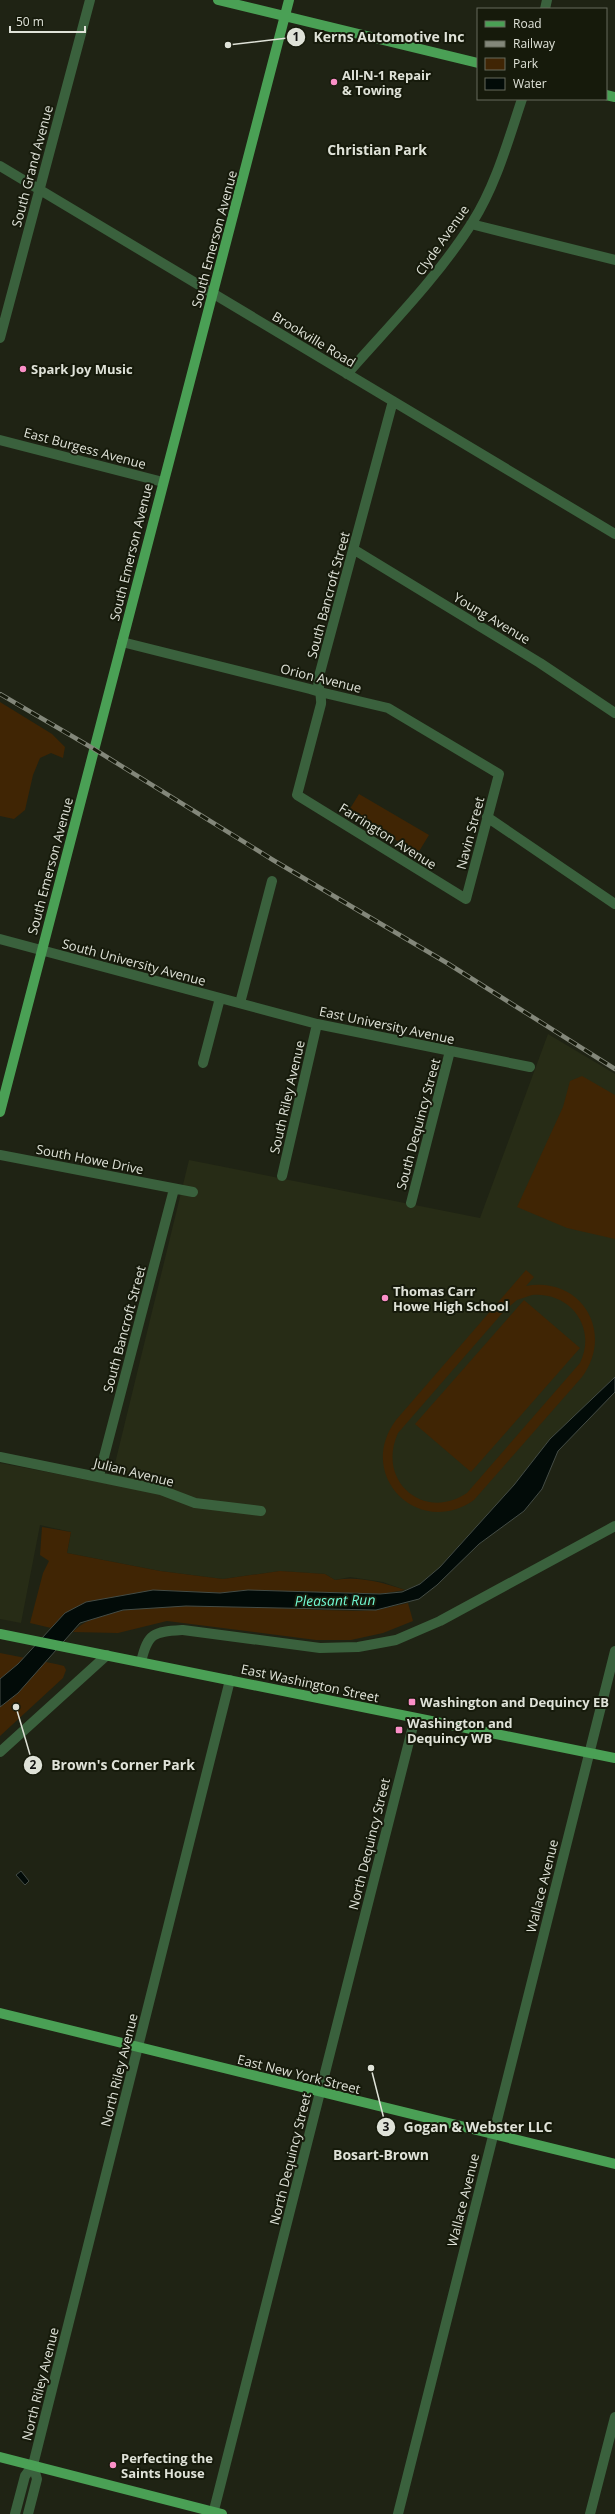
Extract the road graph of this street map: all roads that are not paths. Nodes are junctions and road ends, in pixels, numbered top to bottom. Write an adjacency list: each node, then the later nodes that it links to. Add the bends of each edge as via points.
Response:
1 (90, 0): 8 (street, South Grand Avenue)
2 (218, 0): 4 (main road)
3 (289, 0): 4 (main road, South Emerson Avenue)
4 (285, 16): 5 (main road); 11 (main road, South Emerson Avenue)
5 (477, 63)
6 (522, 100): 9 (street, Clyde Avenue, via 496,174)
7 (0, 166): 8 (street, Brookville Road)
8 (39, 189): 11 (street, Brookville Road); 12 (street, South Grand Avenue)
9 (471, 224): 10 (street); 13 (street, Clyde Avenue, via 425,286)
10 (615, 260)
11 (213, 293): 13 (street, Brookville Road); 16 (main road, South Emerson Avenue)
12 (0, 338)
13 (347, 374): 14 (street, Brookville Road)
14 (393, 401): 17 (street, Brookville Road); 18 (street, South Bancroft Street)
15 (0, 440): 16 (street, East Burgess Avenue)
16 (163, 482): 19 (main road, South Emerson Avenue)
17 (615, 534)
18 (353, 549): 20 (street, South Bancroft Street, via 318,680); 21 (street, Young Avenue, via 540,663)
19 (122, 642): 20 (street, Orion Avenue); 29 (main road, South Emerson Avenue)
20 (320, 692): 22 (street, Orion Avenue, via 388,708); 23 (street, South Bancroft Street, via 321,704)
21 (615, 713)
22 (499, 774): 24 (street, Navin Street)
23 (297, 795): 26 (street, Farrington Avenue)
24 (487, 817): 26 (street, Navin Street); 27 (street)
25 (272, 882): 31 (street)
26 (466, 899)
27 (615, 904)
28 (0, 939): 29 (street)
29 (42, 951): 30 (street, South University Avenue); 36 (main road, South Emerson Avenue)
30 (220, 998): 31 (street, South University Avenue); 34 (street)
31 (240, 1003): 32 (street, East University Avenue)
32 (317, 1024): 33 (street, East University Avenue); 38 (street, South Riley Avenue)
33 (450, 1051): 35 (street, East University Avenue); 41 (street, South Dequincy Street)
34 (203, 1062)
35 (530, 1067)
36 (0, 1112)
37 (0, 1155): 39 (street, South Howe Drive)
38 (282, 1176)
39 (174, 1189): 40 (street, South Howe Drive); 43 (street, South Bancroft Street)
40 (193, 1192)
41 (411, 1203)
42 (0, 1457): 43 (street, Julian Avenue)
43 (99, 1476): 44 (street, Julian Avenue, via 161,1490 195,1503)
44 (261, 1511)
45 (615, 1526): 49 (street, via 440,1622 396,1640 358,1647 320,1648 183,1630 165,1631 150,1637)
46 (0, 1634): 48 (main road, East Washington Street)
47 (615, 1651): 53 (street, Wallace Avenue)
48 (107, 1655): 49 (main road, East Washington Street); 52 (street)
49 (141, 1662): 50 (main road, East Washington Street)
50 (230, 1680): 51 (main road, East Washington Street); 56 (street, North Riley Avenue)
51 (415, 1718): 53 (main road, East Washington Street); 57 (street, North Dequincy Street)
52 (0, 1752)
53 (589, 1753): 54 (main road, East Washington Street); 58 (street, Wallace Avenue)
54 (615, 1758)
55 (0, 2013): 56 (main road, East New York Street)
56 (138, 2047): 57 (main road, East New York Street); 62 (street, North Riley Avenue)
57 (320, 2092): 58 (main road, East New York Street); 65 (street, North Dequincy Street)
58 (493, 2135): 59 (main road, East New York Street); 66 (street, Wallace Avenue)
59 (615, 2164)
60 (615, 2417): 67 (street)
61 (0, 2457): 62 (main road)
62 (33, 2465): 63 (street, North Riley Avenue, via 24,2476); 64 (street, North Riley Avenue, via 37,2479); 65 (main road)
63 (15, 2514)
64 (28, 2514)
65 (216, 2514)
66 (398, 2514)
67 (590, 2514)

